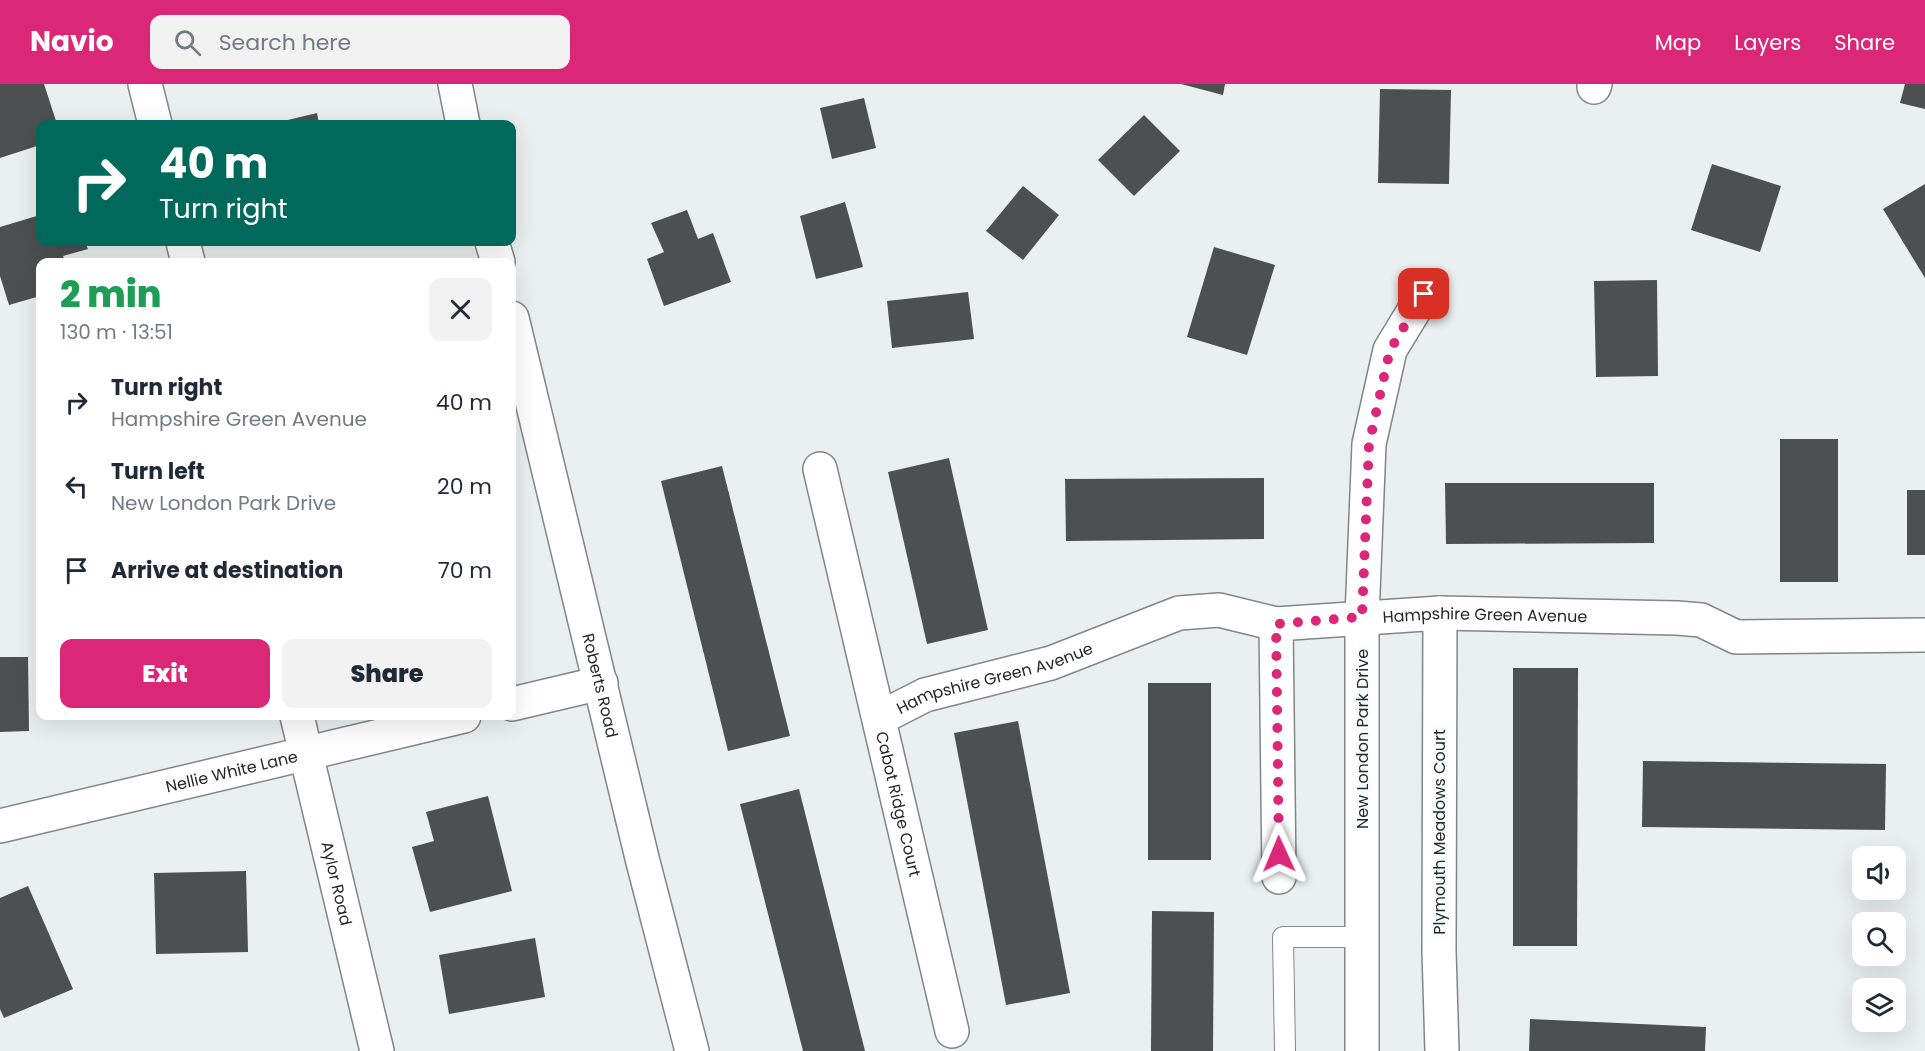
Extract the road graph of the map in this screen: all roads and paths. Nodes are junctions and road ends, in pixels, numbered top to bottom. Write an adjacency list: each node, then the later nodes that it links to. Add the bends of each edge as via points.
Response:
1 (145, 84): 3 (street)
2 (455, 84): 4 (street)
3 (154, 120)
4 (463, 120)
5 (1424, 294): 9 (street, New London Park Drive, via 1390,350 1369,444)
6 (516, 334): 12 (street, Roberts Road)
7 (820, 469): 14 (street, Cabot Ridge Court)
8 (1440, 613): 9 (street, Hampshire Green Avenue); 11 (street, Hampshire Green Avenue, via 1677,618 1701,620 1736,637); 26 (street, Plymouth Meadows Court)
9 (1362, 617): 10 (street, Hampshire Green Avenue); 20 (street, New London Park Drive)
10 (1276, 624): 14 (street, Hampshire Green Avenue, via 1218,610 1179,613 1051,663 925,695); 19 (street)
11 (1925, 635)
12 (602, 683): 13 (street); 23 (street, Roberts Road)
13 (516, 703)
14 (880, 718): 21 (street, Cabot Ridge Court)
15 (298, 720): 17 (street, Aylor Road)
16 (447, 720): 17 (street, Nellie White Lane)
17 (306, 753): 18 (street, Nellie White Lane); 22 (street, Aylor Road)
18 (0, 826)
19 (1280, 877)
20 (1362, 938): 24 (lane, via 1283,938); 25 (street, New London Park Drive)
21 (952, 1031)
22 (377, 1051)
23 (692, 1051)
24 (1285, 1051)
25 (1362, 1051)
26 (1442, 1051)

